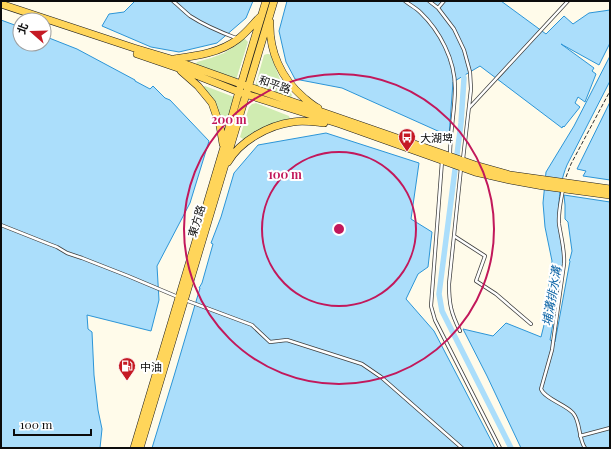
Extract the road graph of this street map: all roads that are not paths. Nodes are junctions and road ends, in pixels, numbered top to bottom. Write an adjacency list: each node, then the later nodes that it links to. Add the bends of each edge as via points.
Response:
1 (173, 1): 15 (lane, via 203,24)
2 (266, 1): 13 (main road, 東方路)
3 (274, 1): 12 (main road, 東方路)
4 (405, 1): 22 (lane, via 420,12 432,26 446,47 453,68 455,87)
5 (429, 1): 10 (lane)
6 (444, 1): 10 (lane)
7 (568, 1): 19 (lane)
8 (1, 4): 16 (main road, 和平路)
9 (1, 8): 11 (main road)
10 (438, 8): 19 (lane, via 454,29 464,50 470,72)
11 (13, 12)
12 (270, 14): 18 (main road, 東方路); 20 (main road, via 272,50 281,71 294,90)
13 (262, 15): 15 (main road); 18 (main road, 東方路)
14 (52, 25): 17 (main road, 和平路)
15 (238, 38): 16 (main road, via 221,50)
16 (171, 59): 18 (main road, 和平路)
17 (178, 68): 18 (main road, 和平路); 21 (main road, via 212,103)
18 (244, 89): 20 (main road, 和平路); 21 (main road, 東方路); 24 (main road, 東方路)
19 (469, 109): 23 (lane)
20 (341, 122): 22 (main road, 和平路); 24 (main road, via 293,121 275,126 244,143)
21 (224, 147): 29 (main road, 東方路)
22 (448, 159): 23 (main road, 和平路); 37 (lane, via 431,306 435,320)
23 (461, 163): 25 (main road, 和平路); 28 (lane)
24 (223, 170): 29 (main road, 東方路)
25 (562, 186): 26 (main road, 和平路); 33 (lane, via 559,222 564,264 552,350 541,389 544,394 573,414)
26 (609, 194)
27 (1, 225): 29 (lane, via 57,247 66,254)
28 (454, 236): 30 (lane, via 485,256 476,281 496,294); 31 (lane, via 449,299)
29 (182, 298): 34 (main road, 東方路); 35 (main road, 東方路); 36 (lane, via 252,325 270,342 287,340 362,364 381,377)
30 (531, 324)
31 (460, 331)
32 (610, 428): 33 (lane)
33 (580, 436): 38 (lane)
34 (134, 448)
35 (140, 448)
36 (462, 448)
37 (500, 448)
38 (585, 448)

